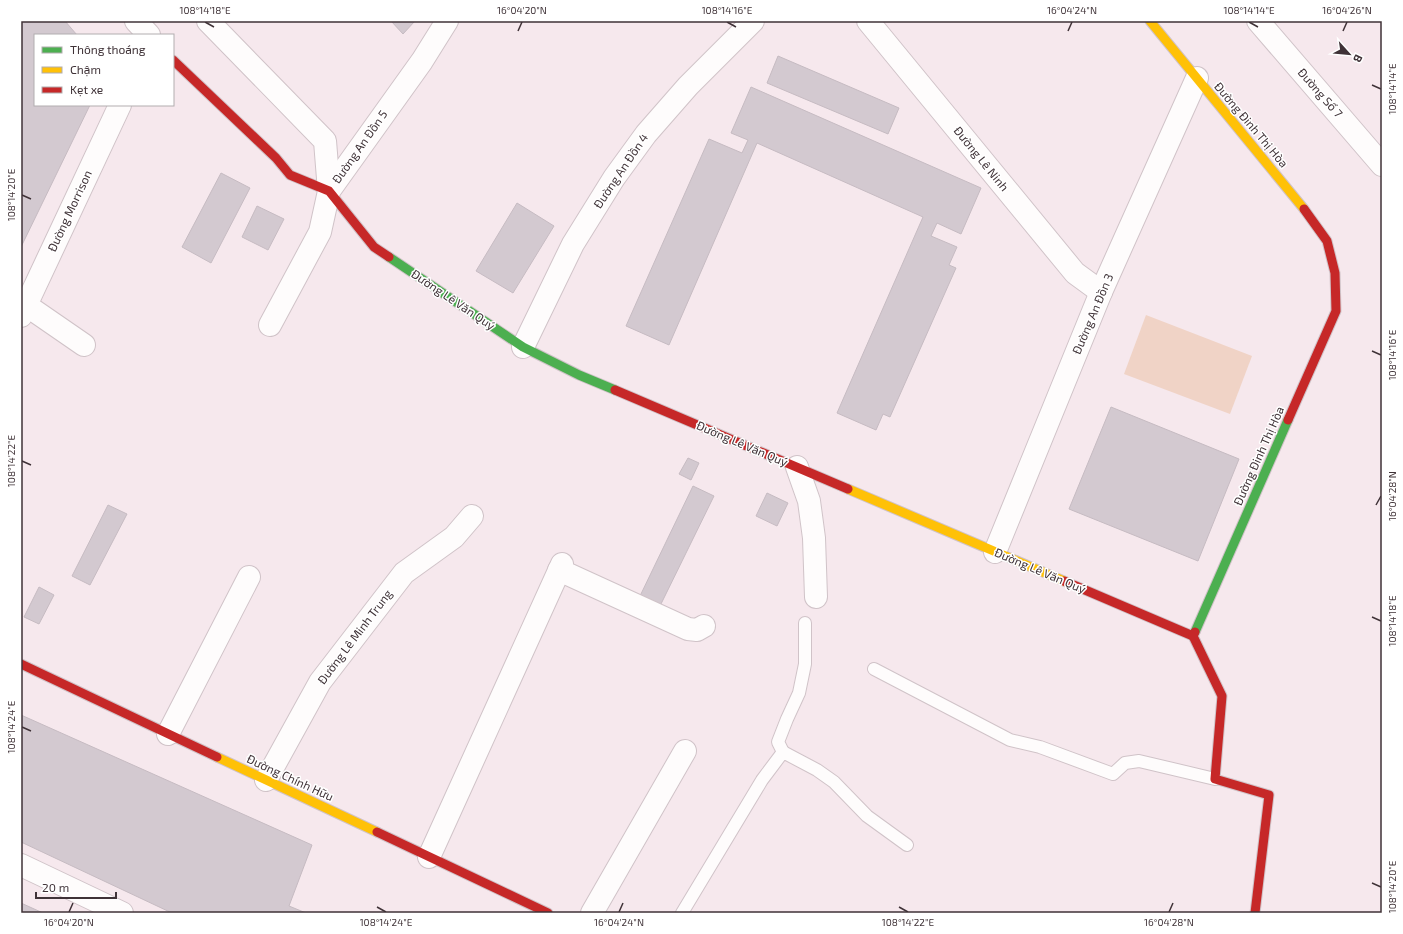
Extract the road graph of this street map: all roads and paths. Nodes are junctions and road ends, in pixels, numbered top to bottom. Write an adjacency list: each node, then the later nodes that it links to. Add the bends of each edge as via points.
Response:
1 (136, 21): 8 (street)
2 (208, 21): 13 (street, via 325,141)
3 (447, 21): 13 (street, Đường An Đồn 5, via 422,61)
4 (753, 21): 18 (street, Đường An Đồn 4, via 688,86 646,134 614,178 573,244)
5 (868, 21): 14 (street, Đường Lê Ninh, via 1075,273)
6 (1150, 21): 10 (street, Đường Đinh Thị Hòa)
7 (1258, 21): 12 (street, Đường Số 7)
8 (148, 34)
9 (174, 61): 13 (street, Đường Lê Văn Quý, via 276,158 290,175)
10 (1197, 78): 14 (street, Đường An Đồn 3); 26 (street, Đường Đinh Thị Hòa, via 1300,203 1327,241 1335,273 1336,311)
11 (120, 106): 15 (street, Đường Morrison)
12 (1382, 165)
13 (329, 191): 16 (street, Đường An Đồn 5, via 320,232); 18 (street, Đường Lê Văn Quý, via 374,246)
14 (1101, 292): 21 (street, Đường An Đồn 3)
15 (24, 310): 17 (street)
16 (270, 325)
17 (84, 346)
18 (523, 347): 19 (street, Đường Lê Văn Quý, via 579,375)
19 (797, 467): 21 (street, Đường Lê Văn Quý); 23 (street, via 809,501 814,538)
20 (472, 516): 33 (street, Đường Lê Minh Trung, via 454,537 404,573 320,682)
21 (995, 552): 26 (street, Đường Lê Văn Quý)
22 (249, 577): 29 (street)
23 (816, 597)
24 (805, 623): 31 (lane, via 805,664 799,694 778,742)
25 (704, 626): 35 (street, via 697,630 688,629 561,567)
26 (1193, 636): 32 (street, via 1222,696)
27 (21, 664): 29 (street, Đường Chính Hữu)
28 (874, 668): 32 (lane, via 1010,740 1113,774 1125,763 1139,762)
29 (168, 734): 33 (street, Đường Chính Hữu)
30 (686, 751): 39 (street)
31 (783, 752): 34 (lane, via 834,782 867,816); 40 (lane, via 762,780)
32 (1215, 779): 41 (street, via 1269,795)
33 (266, 780): 35 (street, Đường Chính Hữu)
34 (907, 845)
35 (429, 857): 38 (street, Đường Chính Hữu)
36 (21, 865): 37 (street)
37 (122, 913)
38 (548, 913)
39 (592, 913)
40 (682, 913)
41 (1255, 913)

